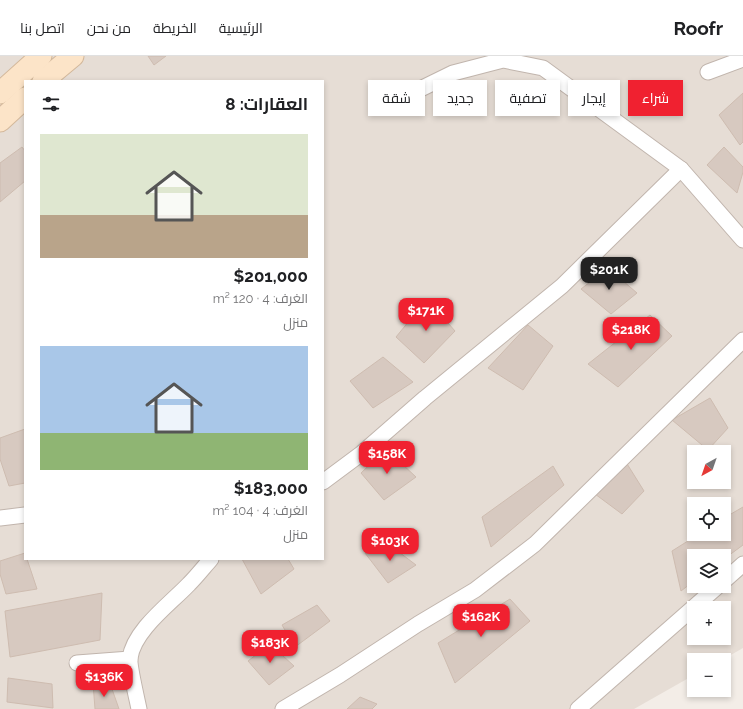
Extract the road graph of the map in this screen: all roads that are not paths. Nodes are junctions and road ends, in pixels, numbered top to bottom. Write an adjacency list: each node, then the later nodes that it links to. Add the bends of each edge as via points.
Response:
1 (41, 56): 7 (main road)
2 (73, 56): 5 (main road)
3 (743, 59): 4 (street)
4 (708, 72)
5 (44, 80)
6 (425, 87): 10 (street, via 454,73 503,60 543,68)
7 (0, 93)
8 (24, 99): 9 (main road)
9 (0, 121)
10 (680, 169): 11 (street); 13 (street, via 562,286 362,453)
11 (743, 240)
12 (743, 340): 23 (street, via 535,544 475,590)
13 (324, 481)
14 (24, 515): 15 (street)
15 (0, 518)
16 (210, 560): 20 (street, via 145,629 133,646)
17 (743, 564): 18 (street)
18 (731, 575)
19 (710, 593): 24 (street)
20 (130, 659): 21 (street); 22 (street)
21 (77, 663)
22 (139, 709)
23 (284, 709)
24 (578, 709)

